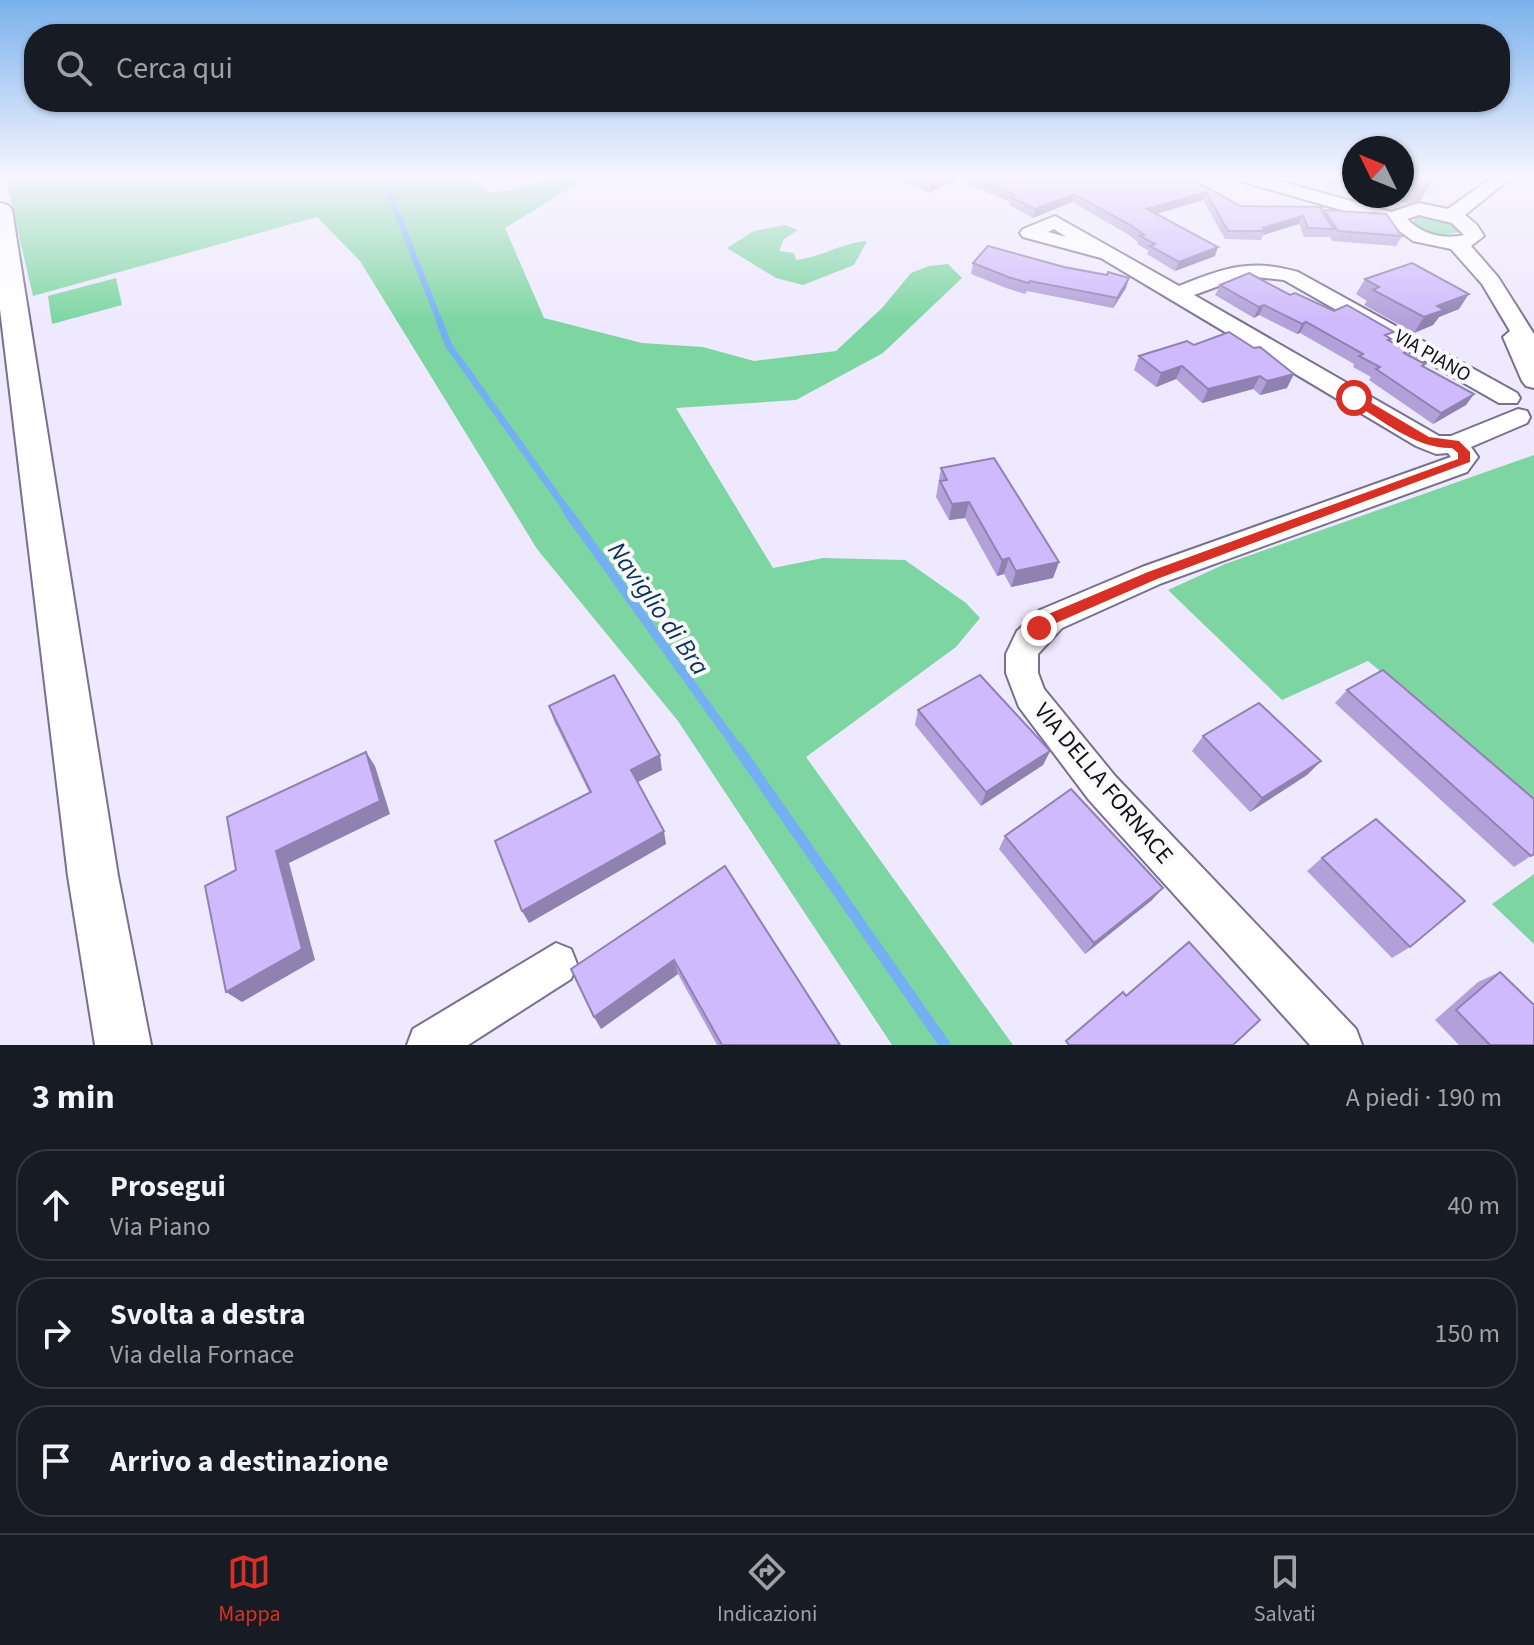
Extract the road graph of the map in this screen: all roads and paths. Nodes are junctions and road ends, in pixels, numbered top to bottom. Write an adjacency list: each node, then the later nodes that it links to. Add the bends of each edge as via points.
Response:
1 (2, 225): 13 (main road, via 93,876)
2 (1402, 225): 4 (street, via 1434,241)
3 (1465, 225): 4 (street, via 1474,236)
4 (1457, 243): 6 (street)
5 (1102, 252): 7 (street)
6 (1491, 281): 8 (street); 9 (street)
7 (1183, 295): 10 (street, VIA PIANO, via 1246,269 1291,275); 11 (street, via 1425,440)
8 (1534, 353)
9 (1534, 381)
10 (1524, 408): 11 (street)
11 (1455, 444): 15 (street, VIA DELLA FORNACE, via 1465,457 1458,466 1138,582 1051,619 1028,640 1022,654 1031,697 1102,788)
12 (556, 964): 14 (street)
13 (123, 1045)
14 (429, 1045)
15 (1340, 1045)

